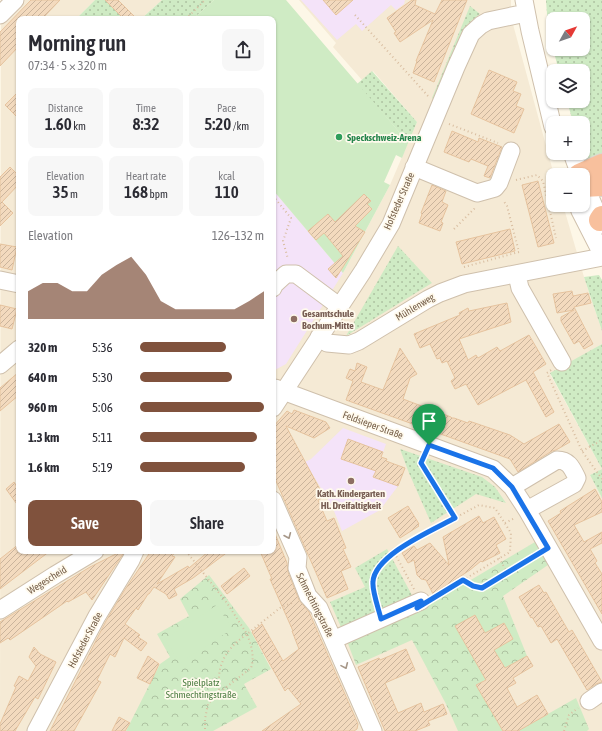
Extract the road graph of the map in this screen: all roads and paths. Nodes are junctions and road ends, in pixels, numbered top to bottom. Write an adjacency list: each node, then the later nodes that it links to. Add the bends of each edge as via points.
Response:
1 (15, 0): 6 (street)
2 (198, 0): 4 (path)
3 (205, 0): 4 (path)
4 (202, 3): 8 (path)
5 (525, 7): 9 (street, Hofsteder Straße); 11 (street, Hofsteder Straße, via 488,21 471,34)
6 (0, 15)
7 (355, 15): 11 (path)
8 (189, 16)
9 (542, 83): 10 (street, Hofsteder Straße); 12 (street, Hofsteder Straße)
10 (546, 89)
11 (437, 114): 13 (path); 15 (street, Hofsteder Straße)
12 (550, 116)
13 (512, 151): 17 (street)
14 (602, 165): 16 (highway)
15 (414, 167): 18 (street); 32 (street, Hofsteder Straße, via 391,224)
16 (590, 176)
17 (497, 186): 18 (street); 23 (path, via 537,175 543,181); 26 (path, via 507,206 519,252)
18 (477, 193): 22 (path, via 474,209)
19 (276, 200): 27 (path, via 291,218 283,241 290,266)
20 (590, 202): 21 (street)
21 (599, 224): 24 (street)
22 (454, 229)
23 (556, 238)
24 (602, 254)
25 (602, 257): 28 (street, Mühlenweg)
26 (464, 267)
27 (296, 274): 31 (street, via 286,274); 32 (street)
28 (518, 275): 33 (street, Mühlenweg, via 464,284 440,293 349,345 327,343); 35 (street, via 520,288)
29 (0, 280): 30 (street)
30 (16, 283)
31 (276, 283)
32 (339, 306): 33 (street, Hofsteder Straße)
33 (319, 337): 37 (street, Hofsteder Straße)
34 (16, 352): 36 (street)
35 (562, 362): 40 (path, via 547,373)
36 (0, 365)
37 (279, 389): 39 (street, Feldsieper Straße)
38 (602, 440): 40 (path)
39 (429, 445): 42 (street, Feldsieper Straße, via 493,468); 45 (path, via 421,463)
40 (582, 451): 41 (path)
41 (602, 479)
42 (512, 487): 44 (street, Feldsieper Straße); 44 (street, via 557,460 569,463 577,478 574,484)
43 (276, 507): 54 (street, Schmechtingstraße, one-way to 54, via 298,557 297,568)
44 (527, 510): 46 (street, Feldsieper Straße)
45 (455, 518): 47 (path); 51 (path, via 480,505 495,508 511,533 510,552)
46 (548, 548): 52 (path); 60 (street, Feldsieper Straße)
47 (394, 552): 55 (path); 57 (path, via 376,570 372,583)
48 (90, 554): 56 (street, Wegescheid)
49 (134, 554): 64 (street, Hofsteder Straße, via 97,616)
50 (188, 554): 58 (path, via 227,603)
51 (499, 558): 52 (path); 53 (path)
52 (507, 572): 53 (path, via 482,588)
53 (463, 580): 55 (path, via 417,608)
54 (308, 596): 58 (path, via 280,608); 59 (street, Schmechtingstraße, via 319,608)
55 (421, 601): 57 (street)
56 (0, 610)
57 (381, 619): 59 (street)
58 (247, 634): 61 (path, via 235,643 221,663); 61 (path, via 251,644 252,664)
59 (333, 640): 63 (street, Schmechtingstraße, one-way to 63)
60 (602, 641)
61 (219, 692): 65 (path, via 208,704)
62 (596, 696): 66 (path, via 569,715)
63 (370, 730)
64 (36, 731)
65 (205, 731)
66 (564, 731)

